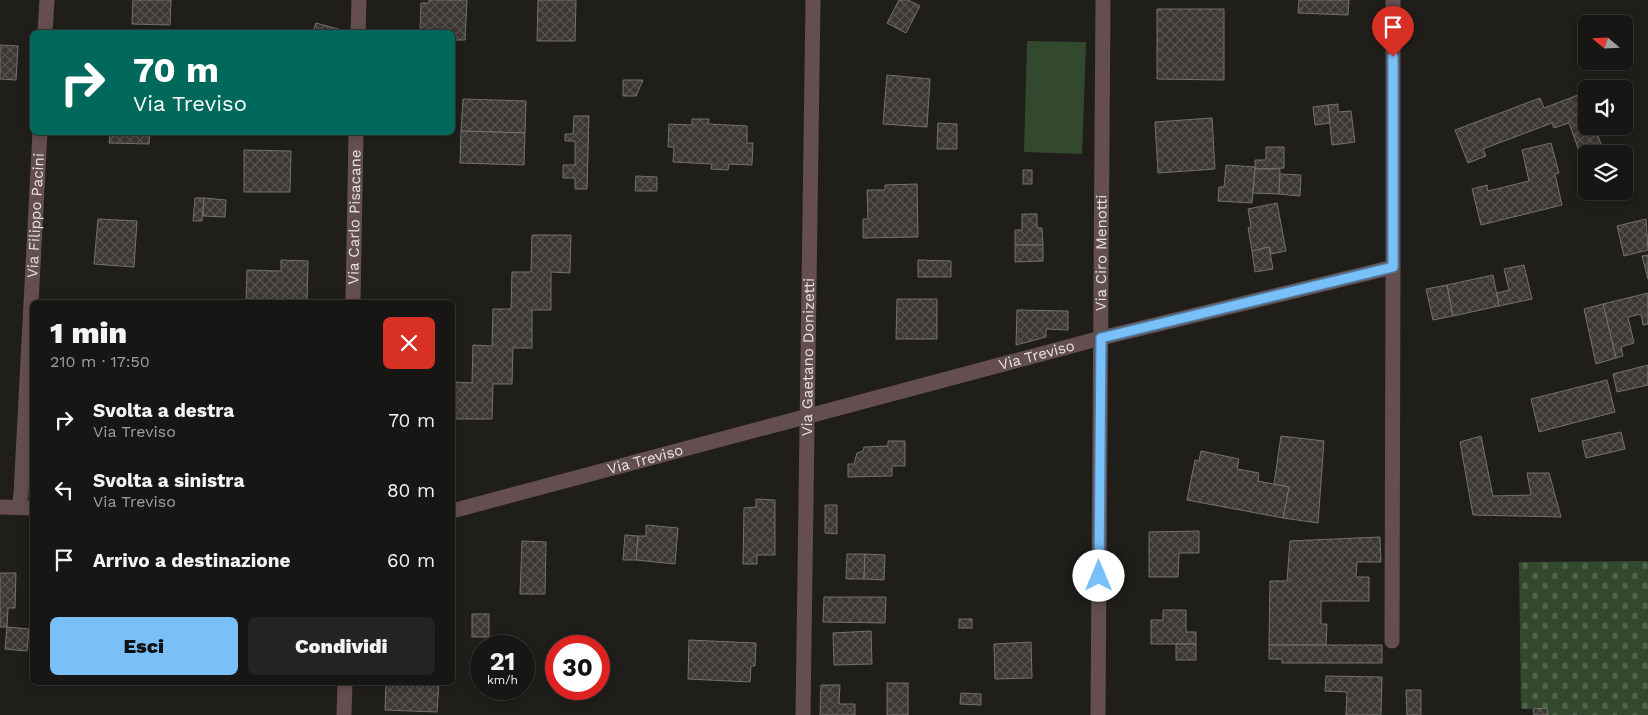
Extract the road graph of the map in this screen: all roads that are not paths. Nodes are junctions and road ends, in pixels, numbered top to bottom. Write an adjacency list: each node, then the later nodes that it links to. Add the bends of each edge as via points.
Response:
1 (47, 0): 6 (street)
2 (359, 0): 7 (street)
3 (813, 0): 15 (street, Via Gaetano Donizetti)
4 (1103, 0): 14 (street, Via Ciro Menotti)
5 (1393, 0): 10 (street)
6 (45, 30)
7 (358, 30)
8 (40, 135): 11 (street, Via Filippo Pacini)
9 (356, 135): 12 (street, Via Carlo Pisacane)
10 (1393, 267): 14 (street, Via Treviso); 19 (street)
11 (31, 300)
12 (353, 300)
13 (30, 323): 17 (street, Via Filippo Pacini, via 21,494)
14 (1101, 338): 15 (street, Via Treviso); 23 (street, Via Ciro Menotti)
15 (807, 416): 18 (street, Via Treviso); 22 (street, Via Gaetano Donizetti)
16 (0, 507): 17 (street)
17 (26, 508)
18 (455, 509)
19 (1392, 641)
20 (345, 685): 21 (street)
21 (344, 715)
22 (802, 715)
23 (1098, 715)

